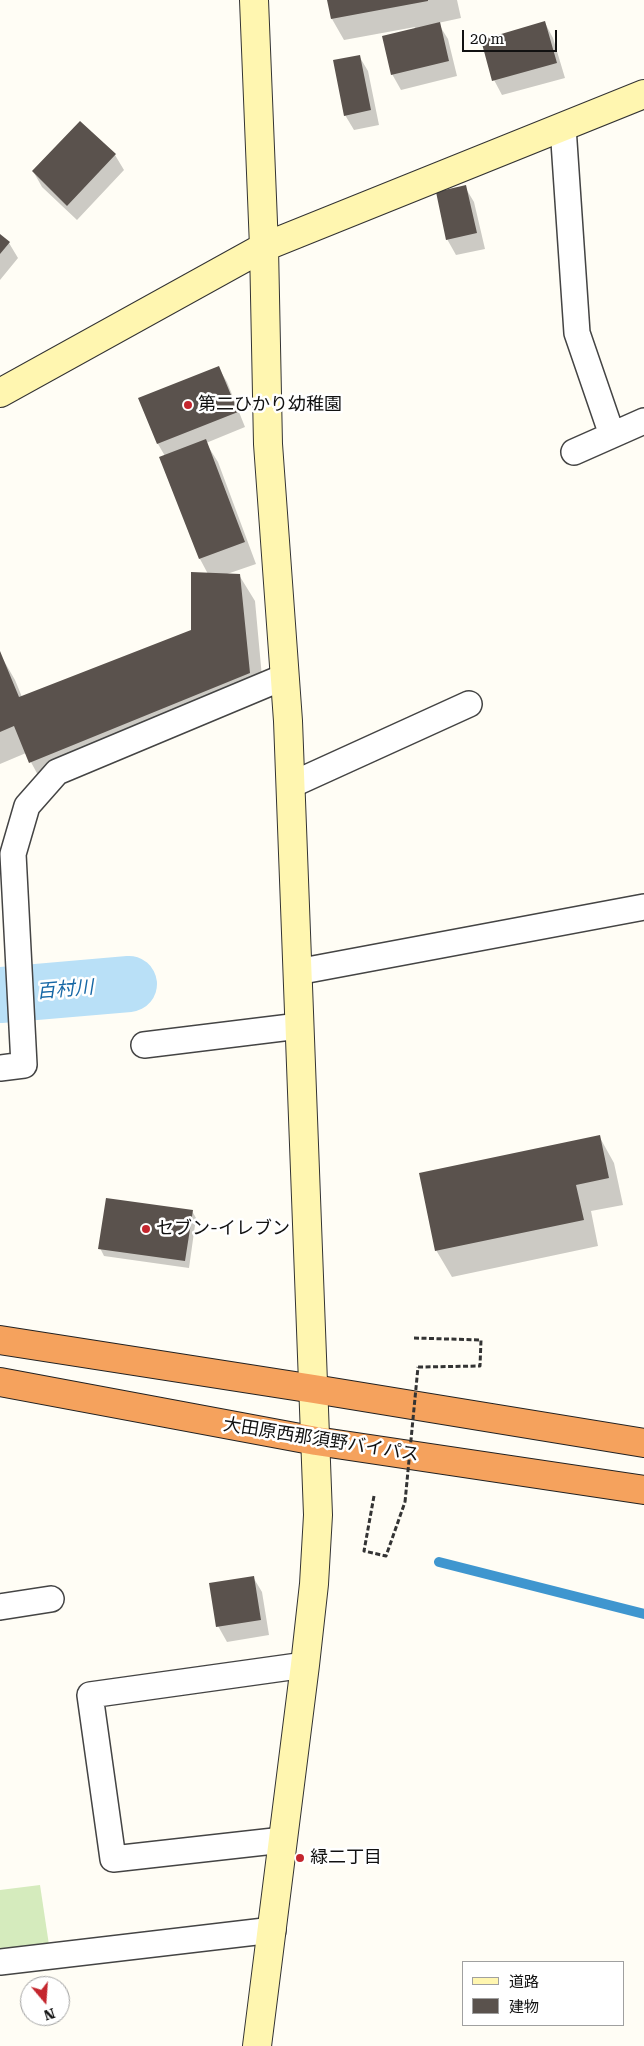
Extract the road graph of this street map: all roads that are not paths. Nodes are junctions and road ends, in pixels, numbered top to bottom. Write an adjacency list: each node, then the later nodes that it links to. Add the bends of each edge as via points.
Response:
1 (254, 0): 4 (street)
2 (644, 94): 3 (street)
3 (563, 127): 4 (street); 7 (street, via 577,333)
4 (264, 247): 5 (street); 9 (street, via 268,444)
5 (0, 393)
6 (644, 421): 7 (street)
7 (612, 435): 8 (street)
8 (574, 452)
9 (284, 676): 11 (street); 16 (street, via 57,772 27,806 13,854 24,1066)
10 (470, 704): 11 (street)
11 (291, 785): 13 (street)
12 (644, 906): 13 (street)
13 (297, 972): 14 (street)
14 (299, 1026): 15 (street); 19 (street)
15 (144, 1045)
16 (0, 1068)
17 (0, 1340): 19 (highway)
18 (0, 1382): 20 (highway, 大田原西那須野バイパス)
19 (314, 1389): 20 (street); 21 (highway)
20 (316, 1441): 22 (highway, 大田原西那須野バイパス); 25 (street, via 318,1515)
21 (644, 1443)
22 (644, 1490)
23 (50, 1598): 24 (street)
24 (0, 1607)
25 (305, 1666): 26 (street); 26 (street, via 90,1696 113,1859)
26 (283, 1840): 27 (street)
27 (273, 1930): 28 (street); 29 (street)
28 (0, 1962)
29 (257, 2046)

